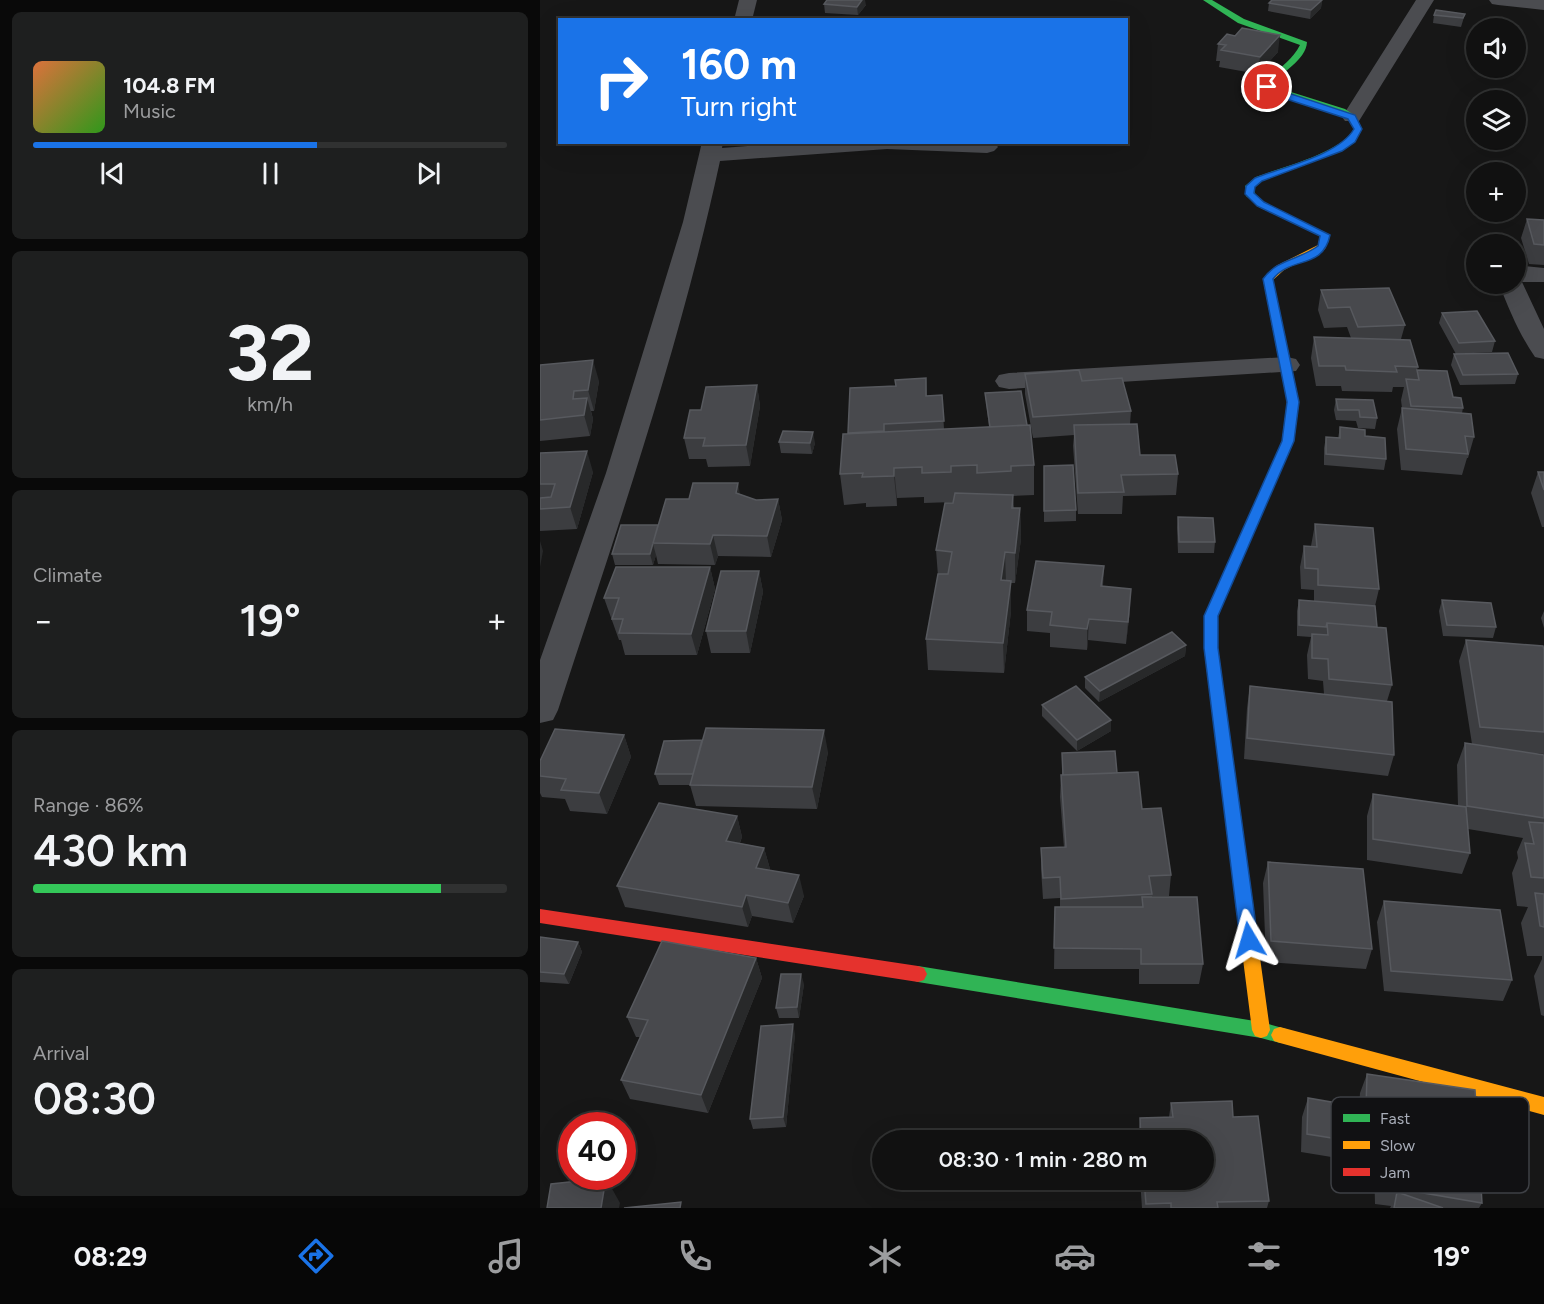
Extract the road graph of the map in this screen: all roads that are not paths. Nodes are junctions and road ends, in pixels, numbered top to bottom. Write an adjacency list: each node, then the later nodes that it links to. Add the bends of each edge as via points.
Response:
1 (748, 0): 6 (street)
2 (1207, 0): 7 (street, via 1256,28 1304,44 1303,52 1269,80 1267,87)
3 (1425, 0): 7 (street)
4 (1498, 0): 5 (street)
5 (1544, 5)
6 (744, 18)
7 (1352, 117): 16 (street, via 1358,129 1352,140 1339,149 1250,186 1249,194 1260,204 1325,235 1322,247 1314,254 1275,270 1268,279)
8 (858, 144): 11 (street)
9 (912, 144): 10 (street)
10 (987, 147)
11 (712, 149): 18 (street, via 695,222 621,473)
12 (1526, 273): 13 (street)
13 (1544, 275)
14 (1515, 294): 15 (street)
15 (1544, 351)
16 (1287, 365): 17 (street); 20 (street, via 1293,402 1288,441 1211,616 1211,648)
17 (1009, 381)
18 (540, 710)
19 (540, 916): 20 (street)
20 (1261, 1030): 21 (street)
21 (1510, 1097)
22 (1529, 1102): 23 (street)
23 (1544, 1106)

